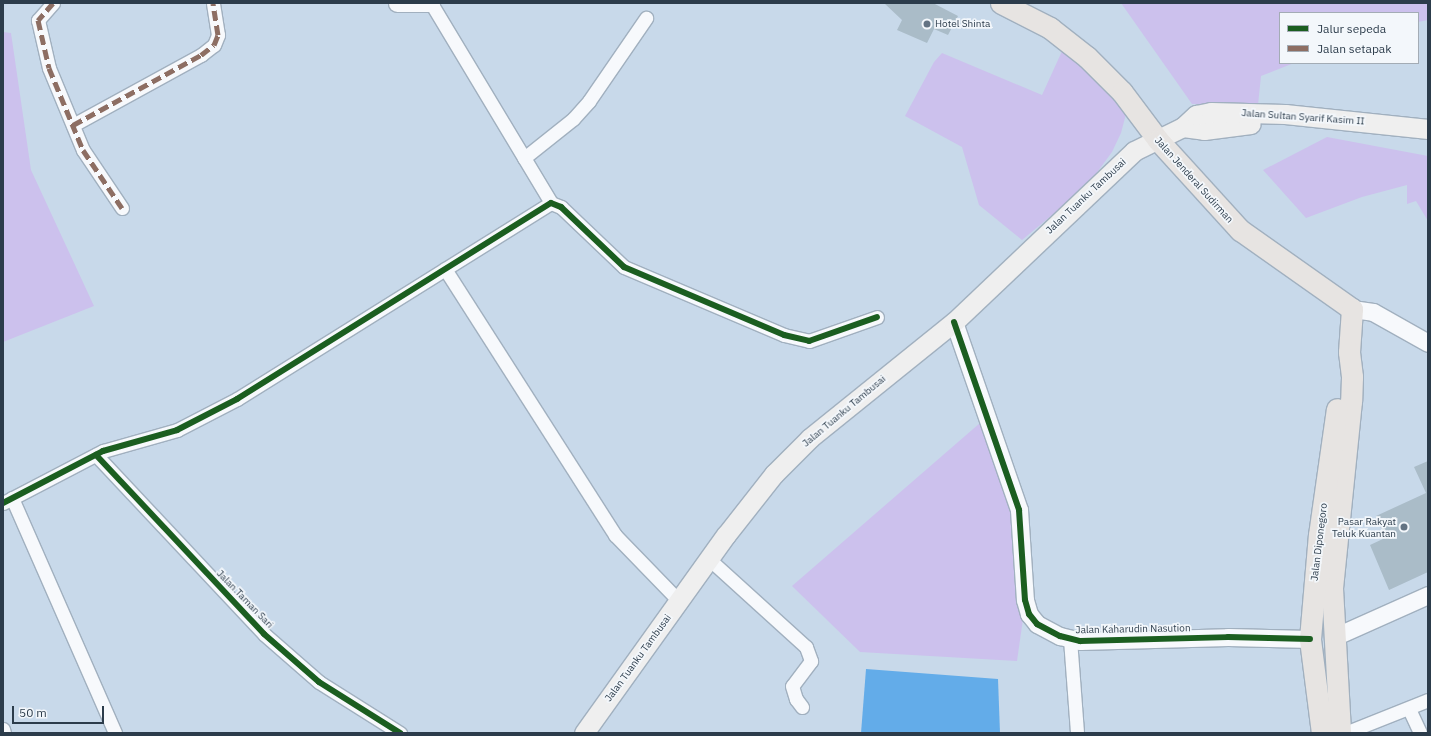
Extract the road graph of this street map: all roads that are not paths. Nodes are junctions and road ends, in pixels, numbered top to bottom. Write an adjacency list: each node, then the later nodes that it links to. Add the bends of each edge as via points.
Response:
1 (53, 3): 8 (street, via 38,20 49,68)
2 (212, 3): 8 (street, via 218,35 214,46)
3 (397, 3): 6 (street)
4 (431, 3): 6 (street); 13 (street)
5 (1001, 3): 11 (main road, Jalan Jenderal Sudirman, via 1050,28 1087,57 1122,92)
6 (414, 4)
7 (646, 18): 13 (street, via 590,101 573,119)
8 (73, 125): 15 (street, via 83,150)
9 (1183, 127): 10 (main road, Jalan Sultan Syarif Kasim II, via 1196,115 1247,112); 11 (main road, Jalan Sultan Syarif Kasim II); 12 (main road, Jalan Sultan Syarif Kasim II, via 1204,130 1254,124)
10 (1428, 129)
11 (1158, 140): 17 (main road, Jalan Jenderal Sudirman, via 1240,230); 19 (main road, Jalan Tuanku Tambusai, via 1134,151)
12 (1428, 140)
13 (524, 158): 14 (street)
14 (551, 203): 16 (street); 18 (street, via 561,207 624,268 784,335 809,341)
15 (122, 208)
16 (445, 270): 22 (street, via 237,399 177,430); 26 (street, via 615,535)
17 (1352, 309): 20 (street, Jalan Jenderal Sudirman, via 1373,312); 21 (main road, Jalan Diponegoro)
18 (877, 317)
19 (954, 322): 24 (main road, Jalan Tuanku Tambusai, via 810,438 774,474); 28 (street, Jalan Kaharudin Nasution, via 1019,510 1025,600 1029,614 1048,631)
20 (1428, 343)
21 (1349, 352): 27 (main road, Jalan Diponegoro, via 1352,377 1332,588); 29 (main road, Jalan Diponegoro, via 1342,375 1319,535)
22 (96, 455): 23 (street); 36 (street, Jalan Taman Sari, via 264,634 319,682)
23 (8, 501): 35 (street)
24 (709, 559): 26 (main road, Jalan Tuanku Tambusai); 31 (street, via 806,647 810,661 792,686)
25 (1428, 595): 27 (street)
26 (679, 601): 37 (main road, Jalan Tuanku Tambusai)
27 (1334, 637): 40 (main road, Jalan Diponegoro)
28 (1070, 639): 29 (street, Jalan Kaharudin Nasution); 38 (street)
29 (1310, 639): 39 (main road, Jalan Diponegoro)
30 (1428, 700): 32 (street)
31 (802, 707)
32 (1409, 709): 41 (street); 42 (street)
33 (3, 729): 34 (street)
34 (4, 733)
35 (114, 733)
36 (400, 733)
37 (584, 733)
38 (1077, 733)
39 (1322, 733)
40 (1340, 733)
41 (1345, 733)
42 (1420, 733)

